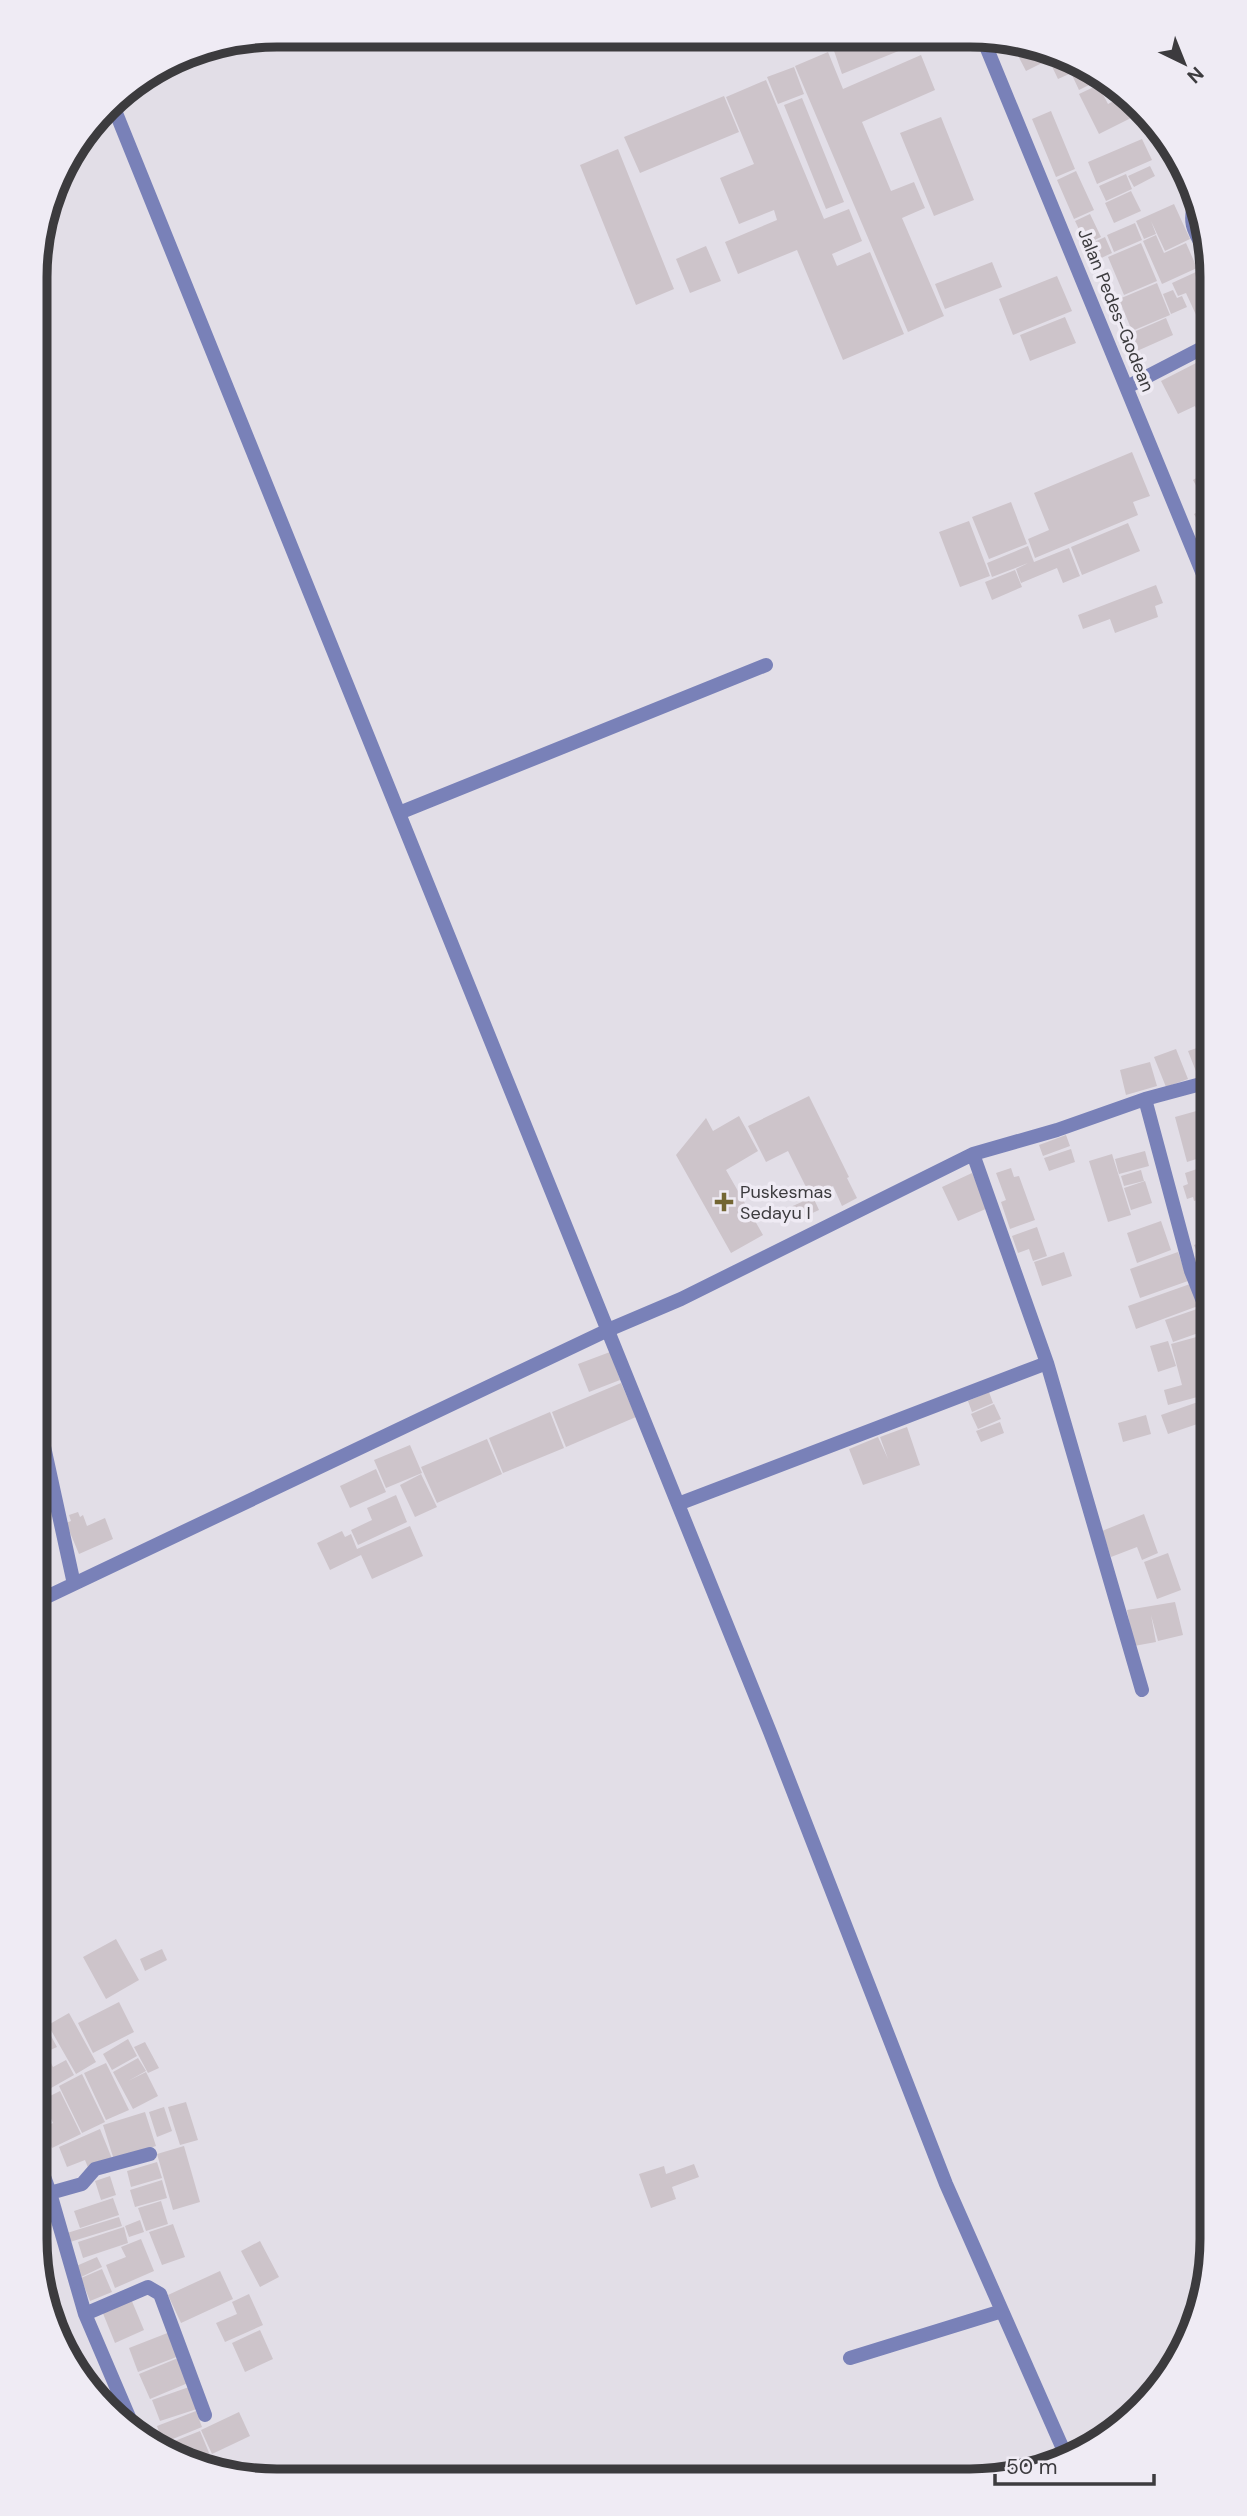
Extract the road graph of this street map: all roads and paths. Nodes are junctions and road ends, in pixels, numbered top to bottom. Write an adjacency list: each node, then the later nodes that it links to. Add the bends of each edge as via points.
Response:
1 (987, 48): 4 (street, Jalan Pedes-Godean)
2 (116, 114): 7 (street)
3 (1200, 349): 4 (street)
4 (1127, 387): 5 (street, Jalan Pedes-Godean)
5 (1200, 566)
6 (766, 665): 7 (street)
7 (399, 813): 12 (street)
8 (1200, 1084): 9 (street)
9 (1145, 1099): 10 (street); 11 (street)
10 (973, 1154): 12 (street, via 681,1299); 13 (street)
11 (1199, 1292)
12 (608, 1330): 15 (street); 16 (street)
13 (1047, 1363): 15 (street); 18 (street)
14 (47, 1462): 16 (street)
15 (678, 1504): 22 (street, via 946,2184)
16 (74, 1584): 17 (street)
17 (47, 1597)
18 (1142, 1690)
19 (150, 2154): 21 (street, via 95,2169 76,2187)
20 (47, 2185): 21 (street)
21 (50, 2193): 23 (street)
22 (1002, 2311): 24 (street); 27 (street)
23 (85, 2314): 25 (street); 26 (street, via 148,2287 160,2294)
24 (850, 2358)
25 (127, 2413)
26 (205, 2415)
27 (1063, 2449)

